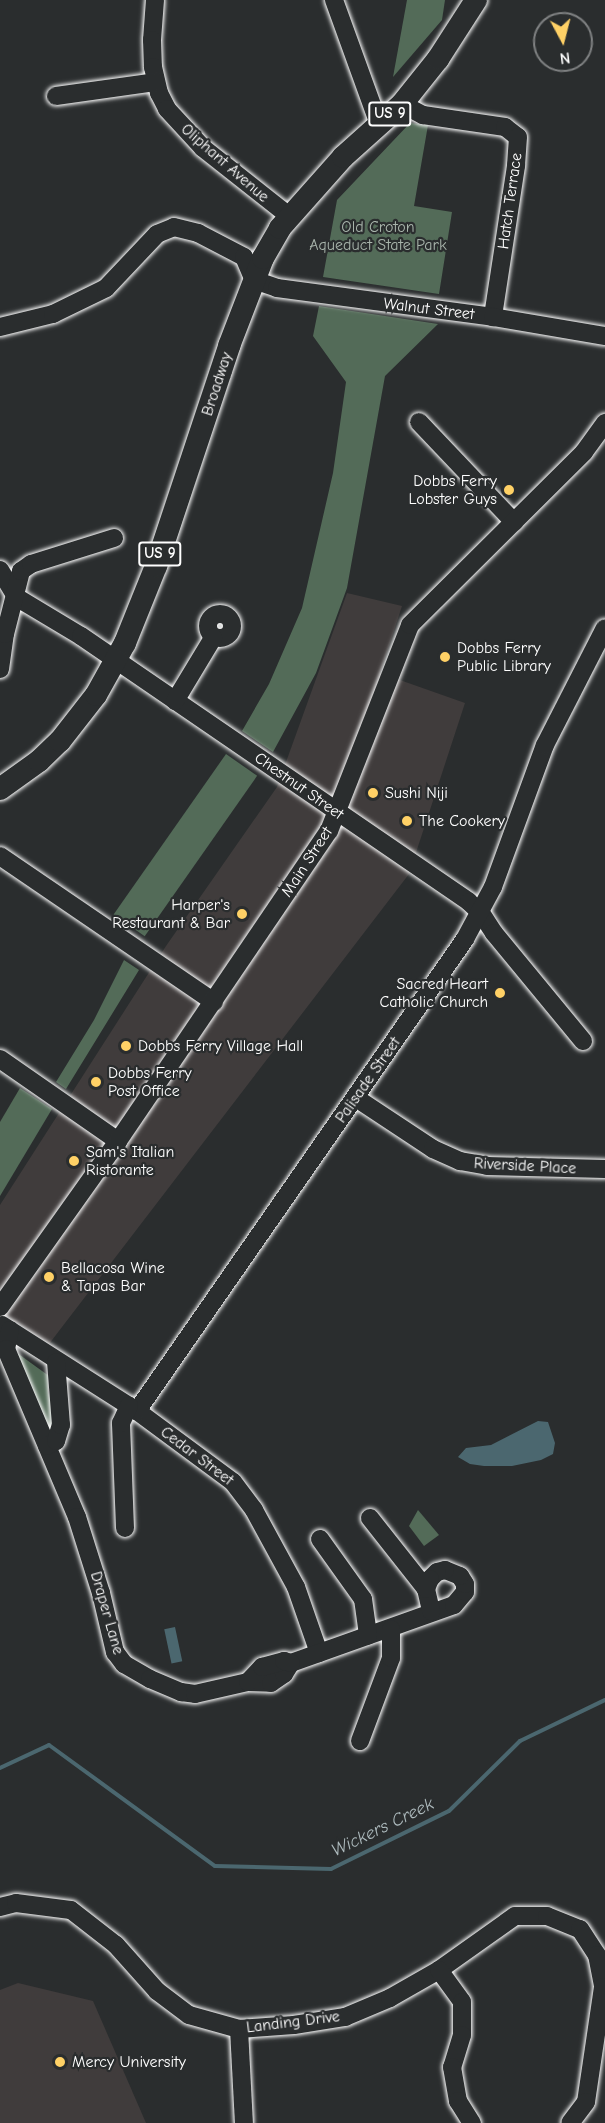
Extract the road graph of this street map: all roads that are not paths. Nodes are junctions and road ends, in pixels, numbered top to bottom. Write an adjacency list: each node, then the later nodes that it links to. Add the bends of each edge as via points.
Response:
1 (155, 0): 4 (street, Oliphant Avenue)
2 (334, 0): 7 (street)
3 (476, 0): 6 (main road, Broadway / US 9, via 438,59)
4 (155, 82): 5 (street); 8 (street, Oliphant Avenue, via 167,109 203,148)
5 (56, 96)
6 (402, 104): 7 (main road, Broadway / US 9); 10 (street, Hatch Terrace, via 423,116 505,127 518,137)
7 (379, 124): 8 (main road, Broadway / US 9)
8 (289, 216): 9 (main road, Broadway / US 9)
9 (254, 280): 10 (street, Walnut Street, via 277,288); 11 (street, via 244,257 183,227 164,229 106,288 53,314); 21 (main road, Broadway / US 9, via 156,566)
10 (493, 317): 12 (street, Walnut Street)
11 (0, 327)
12 (605, 336)
13 (419, 422): 15 (street)
14 (605, 423): 15 (street, Main Street, via 584,452)
15 (514, 522): 25 (street, Main Street, via 410,625)
16 (114, 538): 18 (street, via 31,564 21,571)
17 (0, 570): 18 (street)
18 (16, 597): 21 (street, Chestnut Street); 22 (street)
19 (605, 628): 27 (street, Palisade Street, via 545,745)
20 (213, 638): 23 (street)
21 (116, 661): 23 (street, Chestnut Street); 24 (main road, Broadway / US 9, via 96,695 60,741)
22 (0, 669)
23 (176, 701): 25 (street, Chestnut Street)
24 (0, 789)
25 (338, 813): 27 (street, Chestnut Street); 28 (street, Main Street)
26 (0, 856): 28 (street)
27 (481, 913): 29 (street); 31 (street, Palisade Street)
28 (214, 1002): 32 (street, Main Street)
29 (583, 1041)
30 (0, 1059): 32 (street)
31 (356, 1098): 33 (street, Riverside Place, via 433,1149 460,1161 487,1166); 37 (street, Palisade Street)
32 (118, 1142): 34 (street, Main Street)
33 (605, 1169)
34 (0, 1307)
35 (5, 1327): 36 (street, Cedar Street); 38 (street, Draper Lane, via 6,1349)
36 (56, 1362): 37 (street, Cedar Street); 38 (street, via 61,1425 56,1441)
37 (133, 1409): 40 (street, Palisade Street, via 121,1423); 46 (street, Cedar Street, via 233,1482 246,1496 296,1587)
38 (47, 1446): 46 (street, Draper Lane, via 90,1555 119,1659 150,1679 181,1692 209,1693 248,1682 262,1667 291,1663)
39 (370, 1518): 42 (street)
40 (125, 1528)
41 (320, 1539): 45 (street, via 363,1599)
42 (426, 1588): 43 (street); 43 (street, via 436,1572 445,1570 460,1576 465,1584 461,1599 454,1605)
43 (431, 1611): 44 (street)
44 (391, 1629): 45 (street); 47 (street, via 391,1658)
45 (368, 1636): 46 (street)
46 (319, 1653)
47 (360, 1741)
48 (0, 1907): 50 (street, Landing Drive, via 16,1903 71,1910 116,1946 157,1991 189,2015)
49 (439, 1970): 50 (street, Landing Drive, via 390,1998 345,2017); 51 (street, Landing Drive, via 515,1916 547,1916 580,1929 597,1955 603,1987); 53 (street, via 462,2002 462,2035 452,2067 458,2102)
50 (239, 2029): 52 (street)
51 (599, 2064): 54 (street, Landing Drive, via 586,2103)
52 (244, 2123)
53 (472, 2123)
54 (570, 2123)

